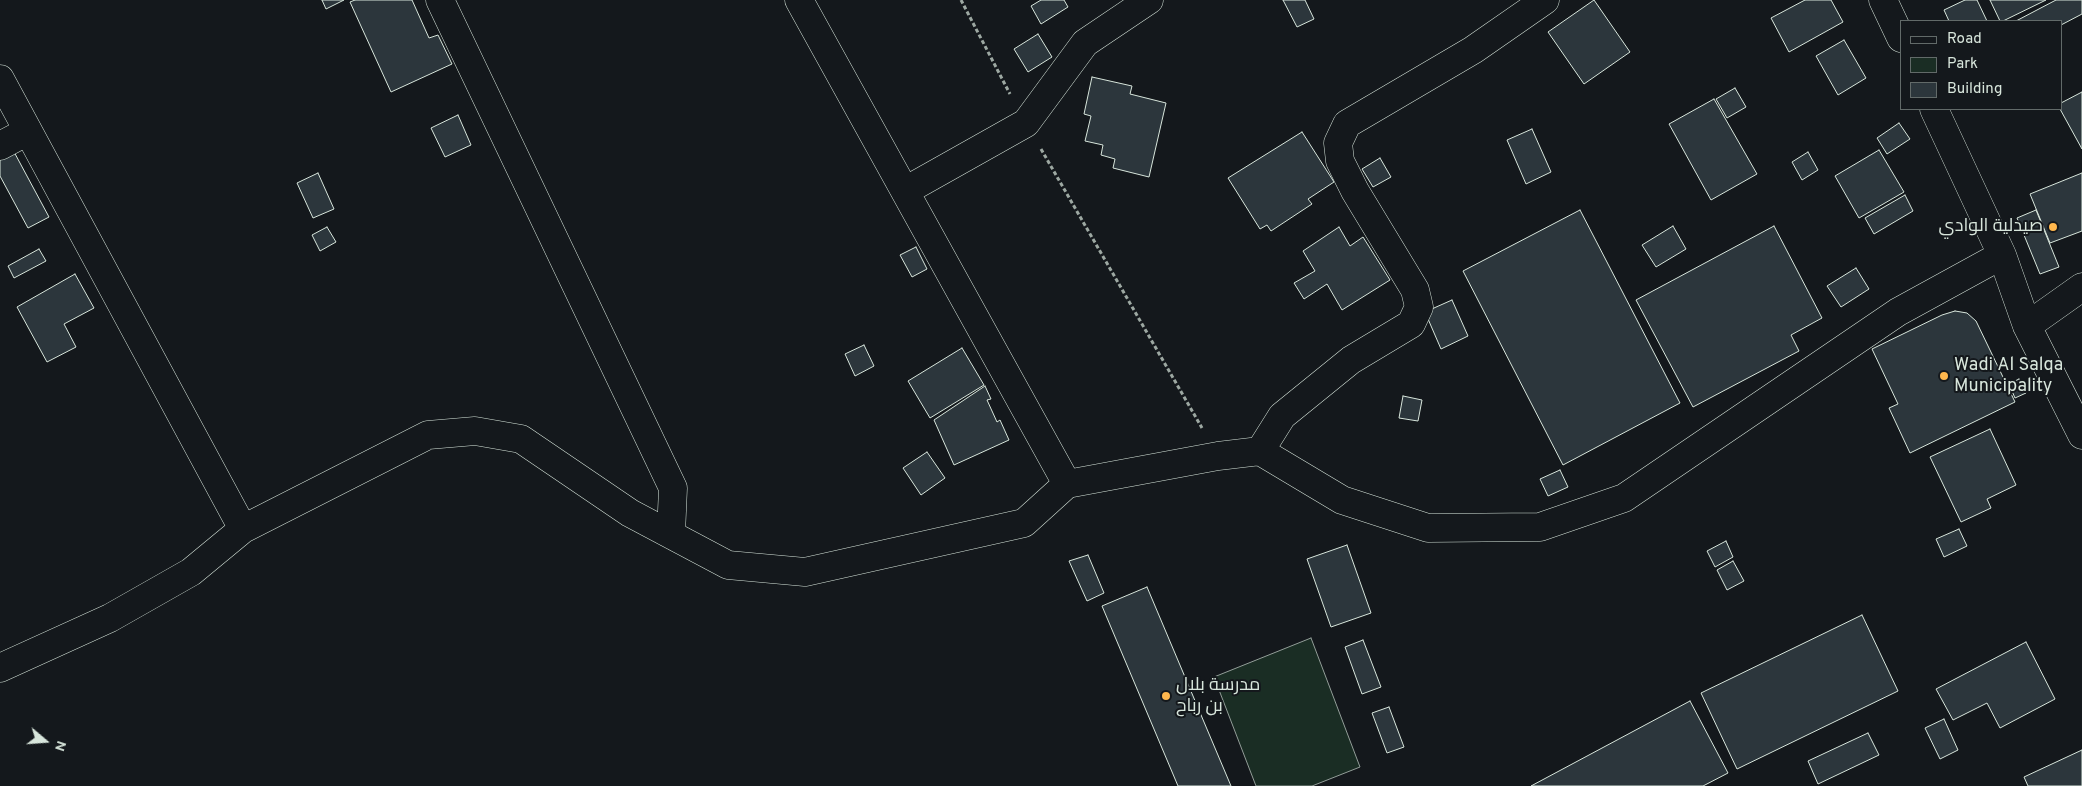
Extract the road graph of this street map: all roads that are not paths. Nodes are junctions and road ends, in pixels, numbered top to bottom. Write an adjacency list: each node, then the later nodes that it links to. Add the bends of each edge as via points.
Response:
1 (440, 0): 19 (street, via 673,488)
2 (799, 0): 11 (street)
3 (1149, 0): 11 (street, via 1085,43 1026,123)
4 (1545, 0): 16 (street, via 1473,50 1347,124 1338,143 1340,161 1415,290 1419,307 1411,324 1351,360 1282,416)
5 (1883, 0): 6 (street)
6 (1900, 36)
7 (0, 79): 9 (street)
8 (1934, 110): 12 (street)
9 (28, 131): 10 (street); 18 (street)
10 (0, 146)
11 (905, 191): 17 (street)
12 (2002, 255): 14 (street); 16 (street, via 1898,312 1624,498 1540,527 1428,528 1342,500)
13 (2082, 287): 14 (street)
14 (2027, 326): 15 (street)
15 (2082, 435)
16 (1260, 451): 17 (street)
17 (1067, 484): 19 (street, via 1024,523 805,572 728,565)
18 (243, 529): 19 (street, via 428,435 475,431 521,438 630,513); 20 (street, via 191,572 110,618)
19 (670, 534)
20 (0, 668)

